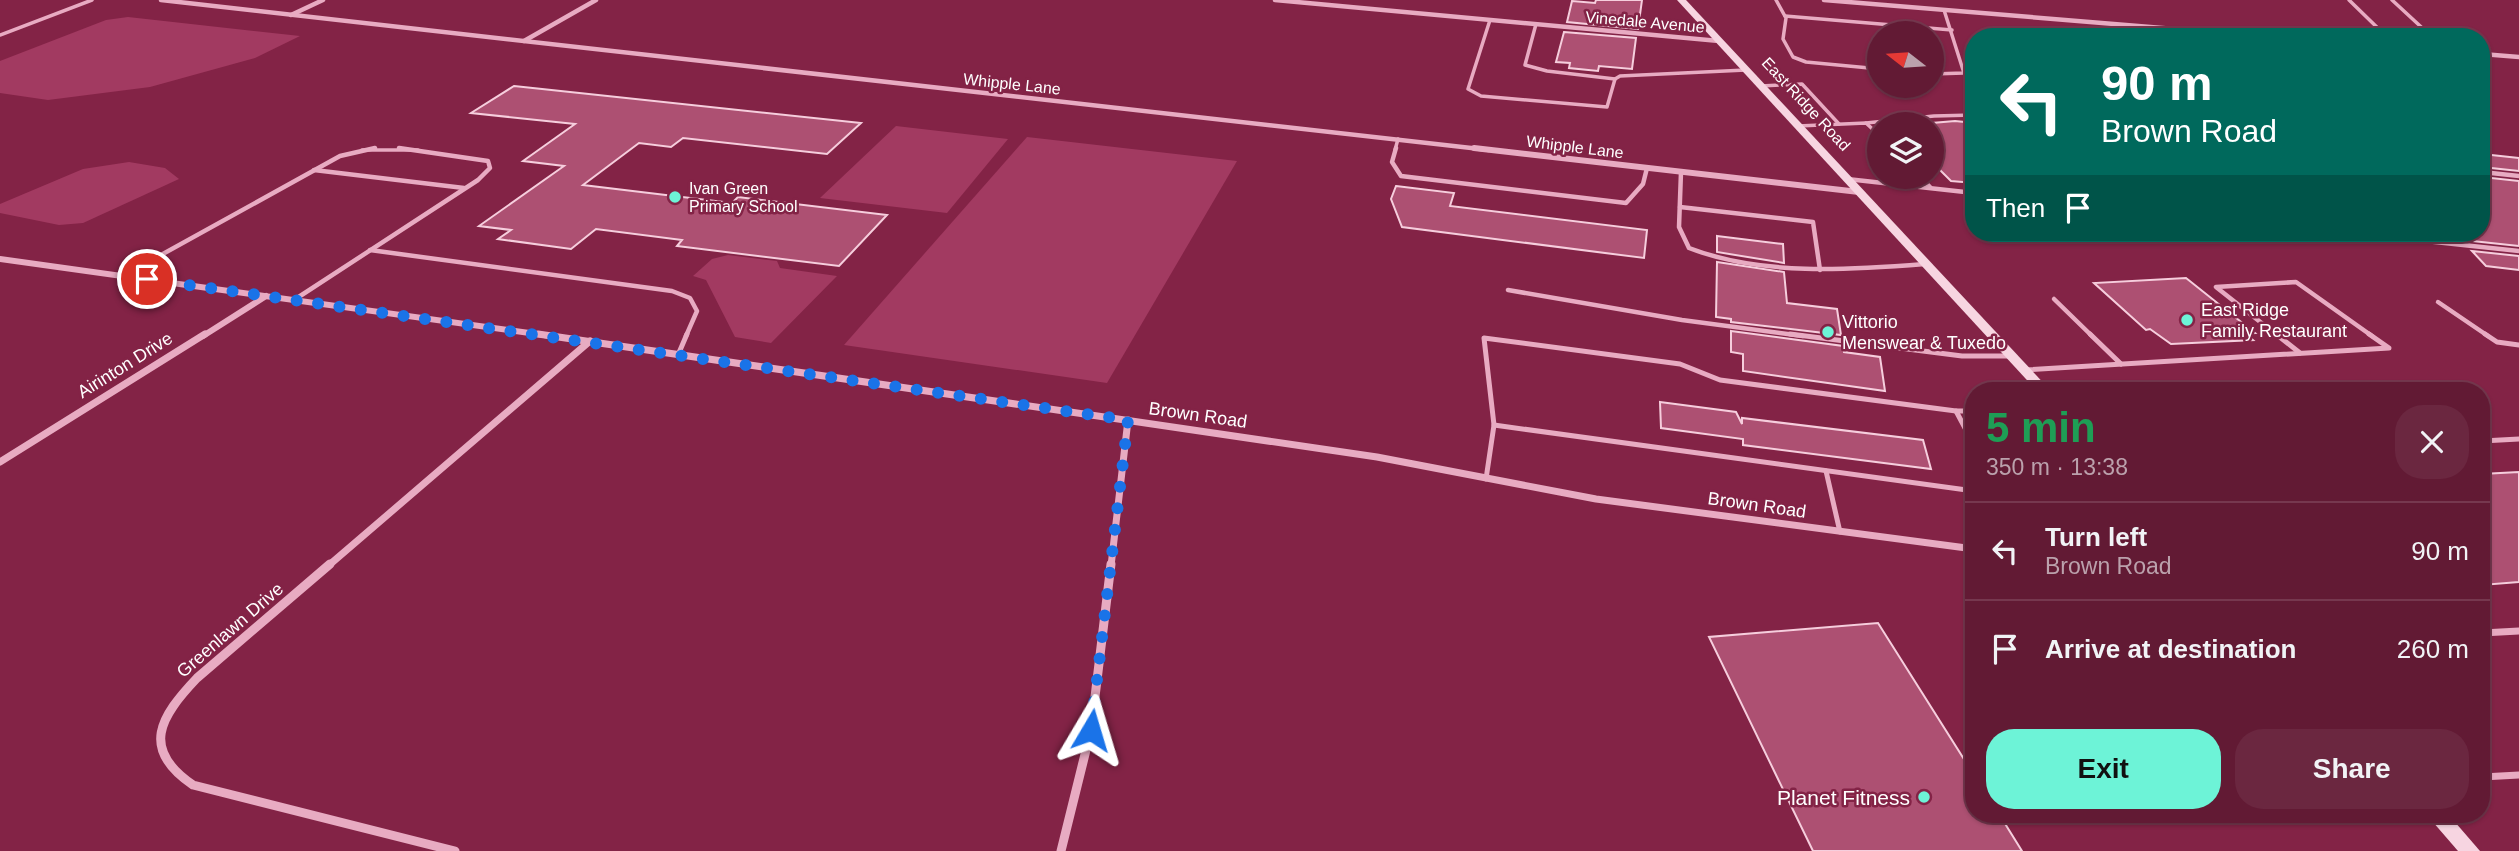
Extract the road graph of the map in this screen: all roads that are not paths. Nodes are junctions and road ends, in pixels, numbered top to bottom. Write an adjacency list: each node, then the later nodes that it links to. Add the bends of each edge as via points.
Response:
1 (92, 0): 20 (lane)
2 (161, 0): 12 (street, Whipple Lane)
3 (323, 0): 12 (street)
4 (596, 0): 21 (street)
5 (1275, 0): 14 (street, Vinedale Avenue)
6 (1681, 0): 22 (main road, East Ridge Road)
7 (1776, 0): 13 (lane)
8 (1824, 0): 11 (street)
9 (2349, 0): 17 (lane)
10 (2392, 0): 18 (lane)
11 (1944, 10): 16 (street); 19 (lane)
12 (290, 15): 21 (street, Whipple Lane)
13 (1785, 16): 19 (lane); 25 (lane, via 1783,39 1793,57)
14 (1490, 20): 15 (street, Vinedale Avenue); 28 (lane, via 1469,92 1606,107)
15 (1536, 24): 22 (street, Vinedale Avenue); 28 (lane, via 1525,65)
16 (2163, 28)
17 (2378, 28)
18 (2422, 28)
19 (1952, 30): 27 (lane, via 1964,73)
20 (0, 35)
21 (523, 41): 34 (street, Whipple Lane)
22 (1719, 41): 26 (main road, East Ridge Road)
23 (2490, 55): 24 (street)
24 (2519, 57)
25 (1867, 68)
26 (1746, 70): 28 (lane); 29 (main road, East Ridge Road)
27 (1944, 74)
28 (1615, 79)
29 (1761, 86): 32 (lane, via 1802,85); 33 (main road, East Ridge Road)
30 (1965, 114): 31 (lane)
31 (1866, 122): 32 (lane)
32 (1839, 124): 33 (lane)
33 (1798, 126): 40 (main road, East Ridge Road)
34 (1398, 139): 35 (street, Whipple Lane); 35 (lane, via 1392,162 1401,176 1626,204 1643,184)
35 (1647, 168): 37 (street, Whipple Lane)
36 (314, 170): 42 (lane); 42 (lane, via 356,149 386,148 488,161 490,168); 53 (lane)
37 (1681, 172): 44 (street, Whipple Lane); 46 (lane)
38 (2490, 173): 39 (lane)
39 (2519, 176)
40 (1847, 179): 41 (lane); 44 (main road, East Ridge Road)
41 (1867, 181)
42 (465, 188): 48 (lane)
43 (1944, 189): 45 (lane)
44 (1860, 192): 51 (main road, East Ridge Road)
45 (1965, 192)
46 (1680, 207): 52 (lane, via 1679,227 1689,248 1715,258); 52 (lane, via 1813,222)
47 (2445, 242): 49 (lane)
48 (370, 250): 57 (lane); 62 (lane, via 673,292 690,298 697,310)
49 (2519, 251)
50 (0, 259): 53 (street, Brown Road)
51 (1925, 264): 52 (lane); 63 (main road, East Ridge Road)
52 (1820, 270)
53 (123, 276): 55 (street, Brown Road)
54 (1508, 290): 63 (lane, via 1695,322 1962,356)
55 (266, 296): 57 (street, Brown Road); 74 (street, Airinton Drive)
56 (2054, 299): 64 (lane)
57 (294, 300): 59 (street, Brown Road)
58 (2438, 302): 60 (lane, via 2497,342)
59 (590, 341): 62 (street, Brown Road); 85 (street, Greenlawn Drive, via 197,678 174,702 161,726 158,747 170,768 193,785)
60 (2519, 345)
61 (2300, 353): 61 (lane, via 2389,348 2296,282 2216,287); 64 (lane)
62 (678, 355): 69 (street, Brown Road)
63 (2011, 356): 65 (main road, East Ridge Road)
64 (2121, 364): 65 (lane)
65 (2024, 370): 66 (main road, East Ridge Road)
66 (2035, 382)
67 (1956, 411): 68 (lane); 70 (lane, via 1720,380 1680,365 1484,338); 71 (lane)
68 (1965, 411)
69 (1128, 420): 76 (street, Brown Road, via 1377,457); 86 (street, via 1091,730)
70 (1494, 425): 75 (lane); 76 (lane)
71 (1965, 428)
72 (2519, 439): 73 (lane)
73 (2490, 441)
74 (0, 461)
75 (1826, 471): 77 (lane); 78 (lane)
76 (1486, 479): 78 (street, Brown Road)
77 (1965, 490)
78 (1840, 532): 79 (street, Brown Road)
79 (1965, 548)
80 (2519, 631): 81 (lane)
81 (2490, 633)
82 (2519, 775): 83 (lane)
83 (2490, 777)
84 (2444, 823): 87 (main road)
85 (455, 851)
86 (1061, 851)
87 (2470, 851)

